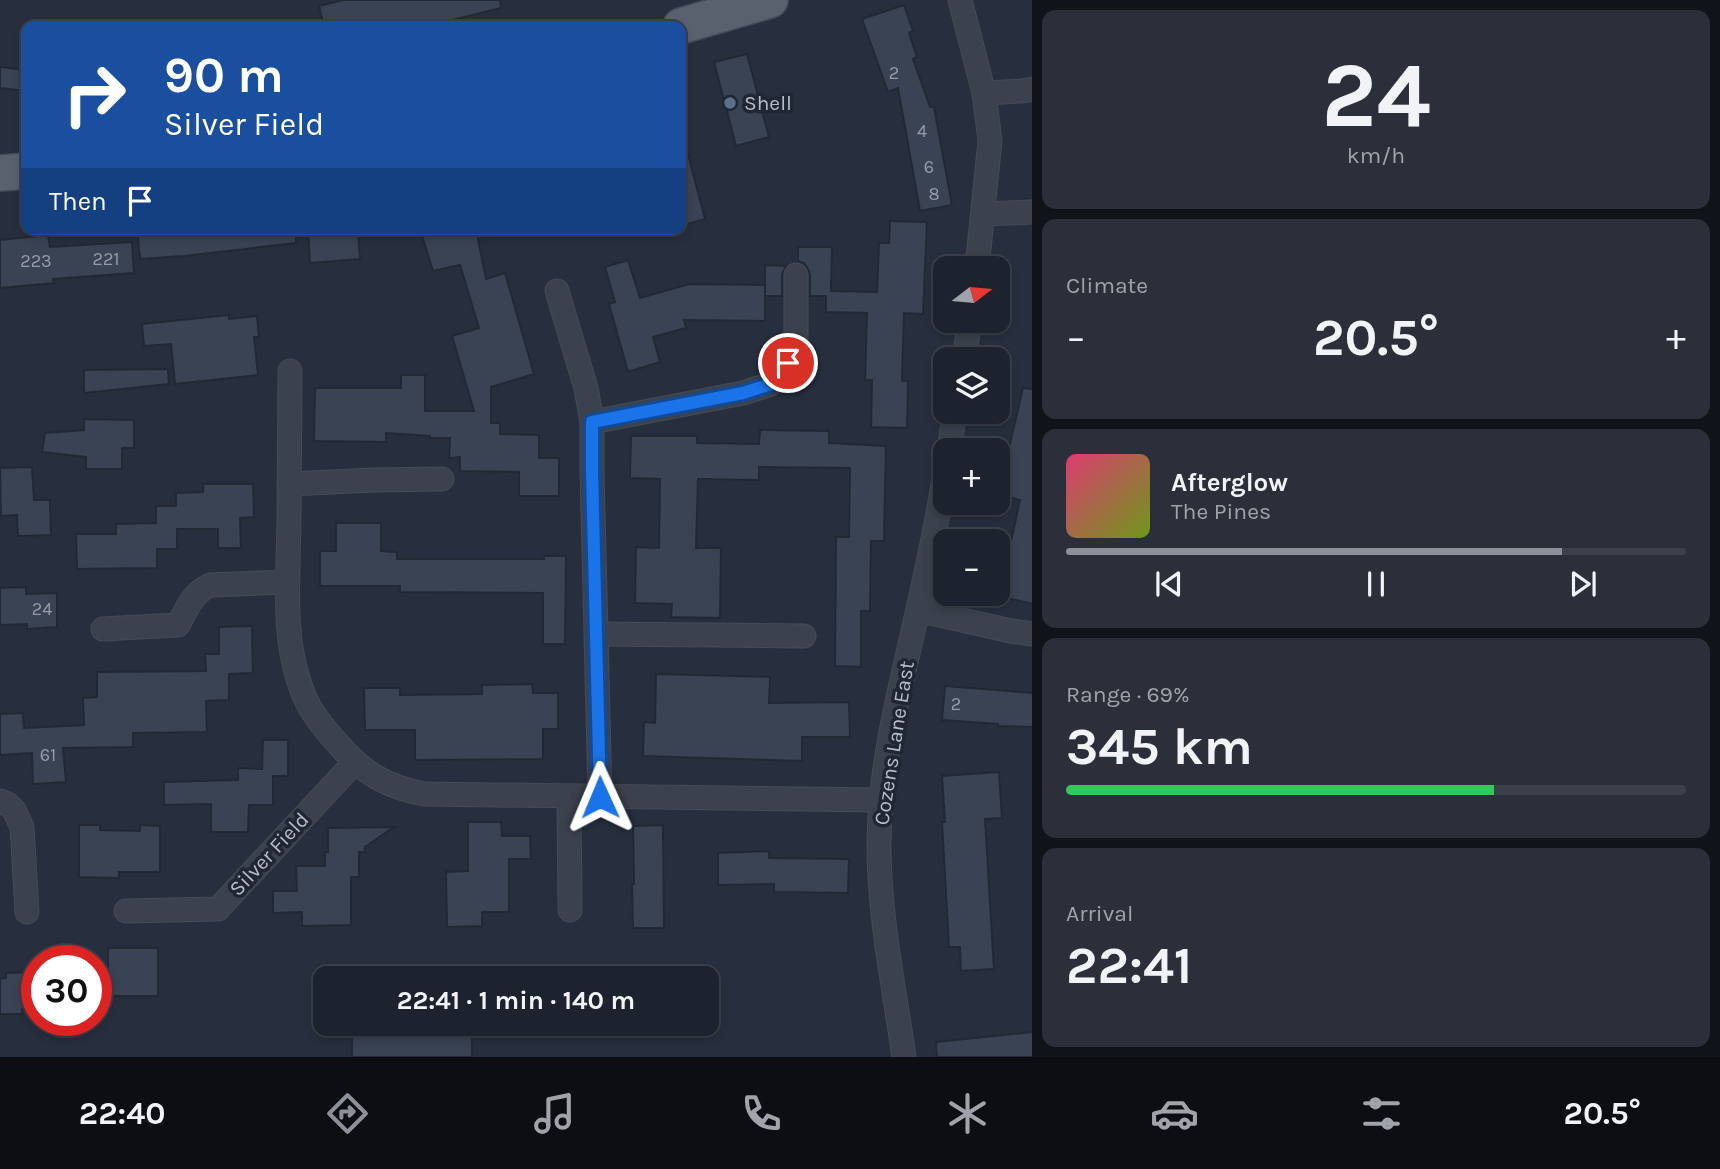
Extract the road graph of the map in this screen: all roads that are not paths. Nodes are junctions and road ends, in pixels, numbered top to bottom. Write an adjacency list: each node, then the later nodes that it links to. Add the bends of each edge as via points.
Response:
1 (770, 0): 3 (main road)
2 (960, 0): 5 (street)
3 (686, 25)
4 (1032, 89): 5 (street)
5 (984, 93): 9 (street, via 990,141)
6 (21, 172): 7 (main road)
7 (0, 173)
8 (1032, 212): 9 (street)
9 (984, 214): 10 (street)
10 (979, 256)
11 (796, 275): 14 (street, via 796,338 788,363 771,384)
12 (557, 291): 14 (street)
13 (290, 370): 16 (street)
14 (592, 422): 21 (street)
15 (442, 479): 16 (street)
16 (289, 484): 18 (street)
17 (938, 515): 19 (street, Cozens Lane East)
18 (288, 582): 20 (street, via 210,585 192,599 178,625); 24 (street, via 288,627 295,669 308,704)
19 (918, 610): 22 (street); 27 (street, Cozens Lane East)
20 (103, 629)
21 (597, 634): 23 (street); 26 (street)
22 (1032, 634)
23 (804, 636)
24 (354, 763): 25 (street, via 386,783 424,794); 30 (street, Silver Field, via 218,909)
25 (569, 796): 26 (street); 29 (street)
26 (600, 797): 27 (street)
27 (881, 800): 32 (street, Cozens Lane East, via 884,912)
28 (0, 801): 31 (street, via 14,810 22,827)
29 (569, 910)
30 (126, 911)
31 (27, 912)
32 (904, 1057)

